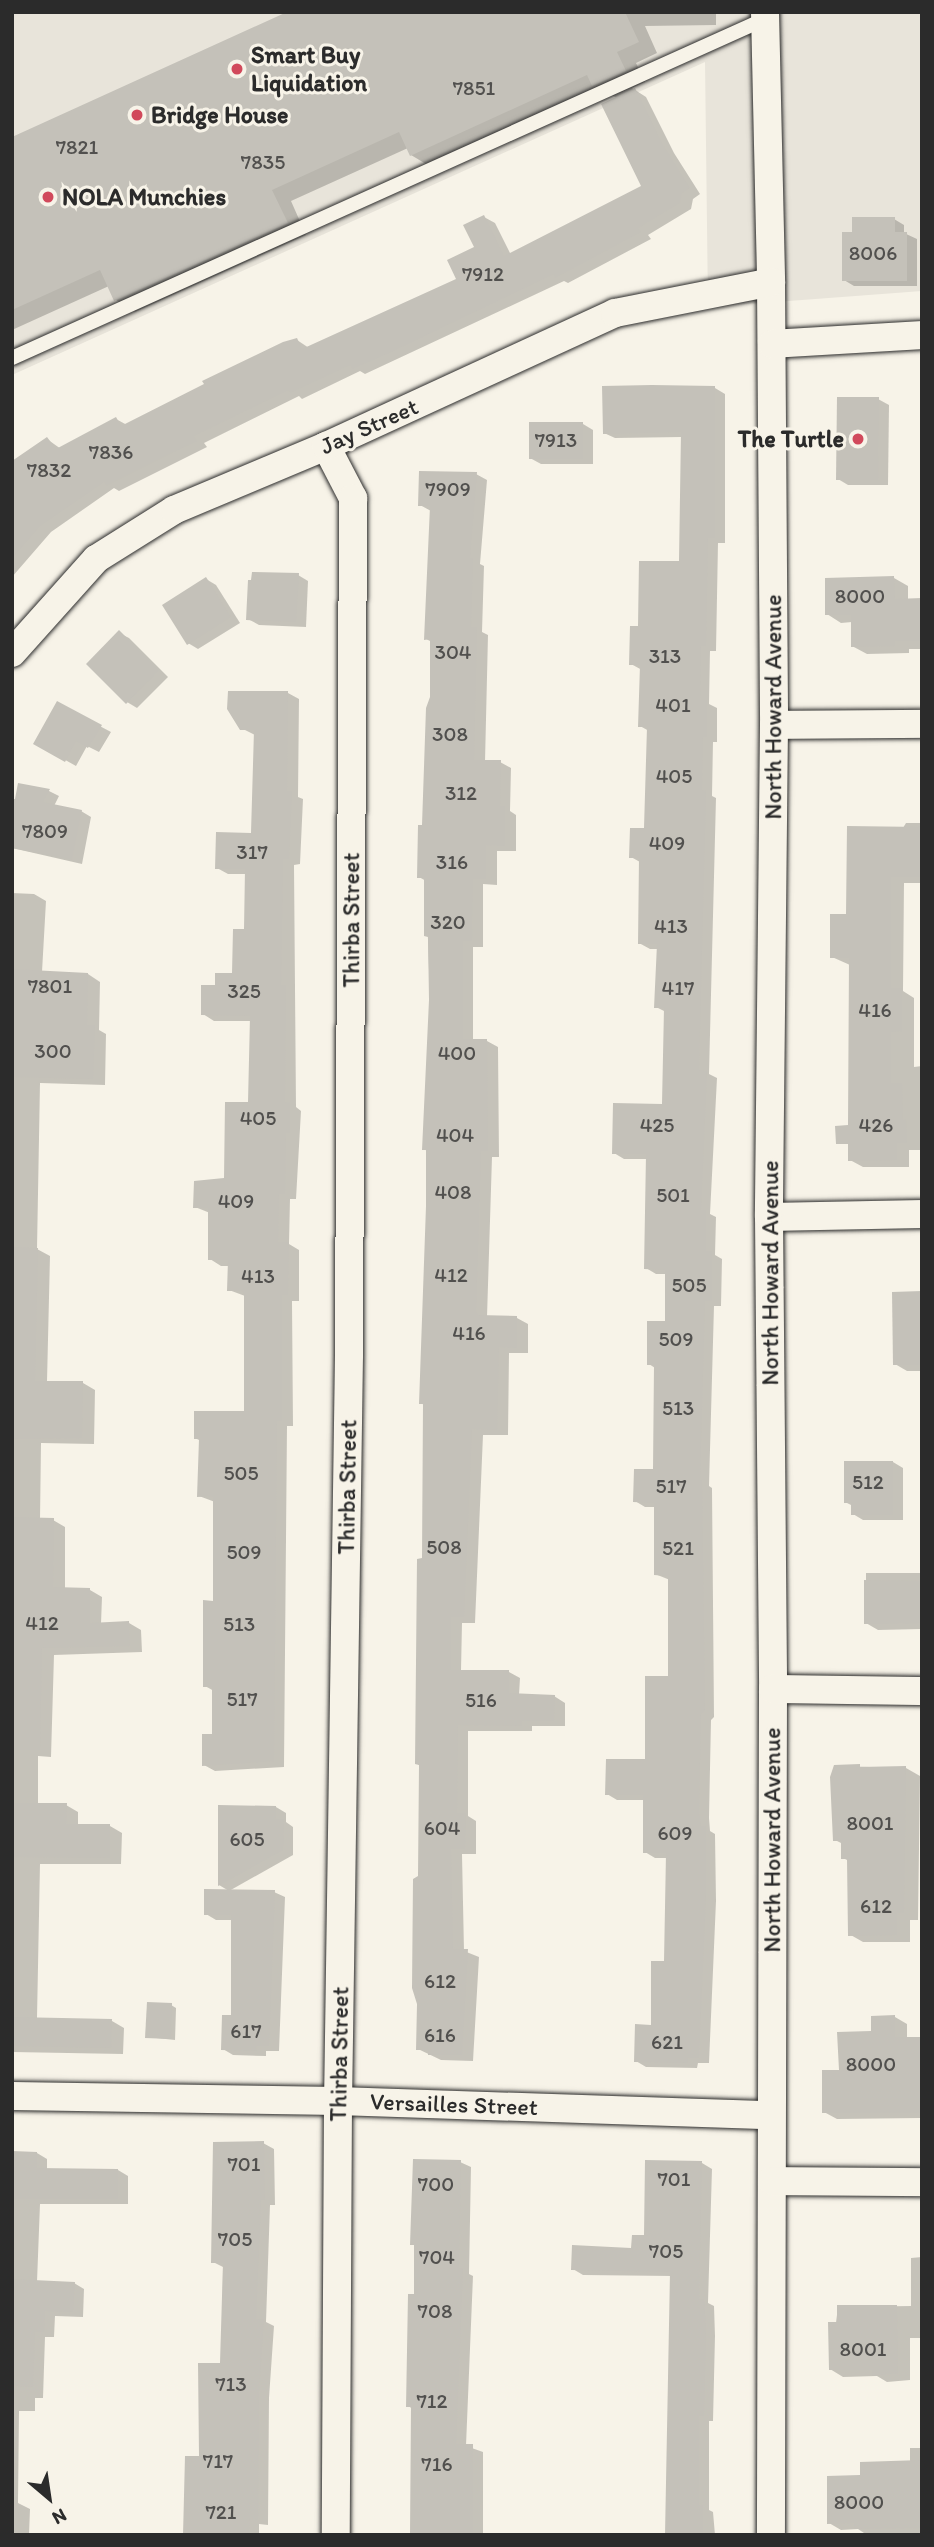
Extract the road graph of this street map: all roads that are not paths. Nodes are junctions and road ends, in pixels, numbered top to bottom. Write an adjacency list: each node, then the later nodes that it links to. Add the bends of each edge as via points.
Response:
1 (765, 16): 2 (street, North Howard Avenue); 5 (lane)
2 (771, 282): 4 (street, North Howard Avenue); 6 (street, Jay Street, via 615,313)
3 (922, 335): 4 (street)
4 (772, 344): 9 (street, North Howard Avenue)
5 (12, 358)
6 (326, 446): 7 (street, Jay Street, via 174,510 96,559); 15 (street, Thirba Street, via 353,498 349,1342)
7 (12, 653)
8 (922, 724): 9 (street)
9 (774, 725): 11 (street, North Howard Avenue)
10 (922, 1214): 11 (street)
11 (769, 1217): 12 (street, North Howard Avenue)
12 (774, 1689): 13 (street); 16 (street, North Howard Avenue)
13 (922, 1691)
14 (12, 2096): 15 (street, Versailles Street)
15 (338, 2101): 16 (street, Versailles Street); 19 (street, Thirba Street)
16 (770, 2115): 17 (street, North Howard Avenue)
17 (772, 2182): 18 (street); 20 (street, North Howard Avenue)
18 (922, 2182)
19 (336, 2535)
20 (771, 2535)

